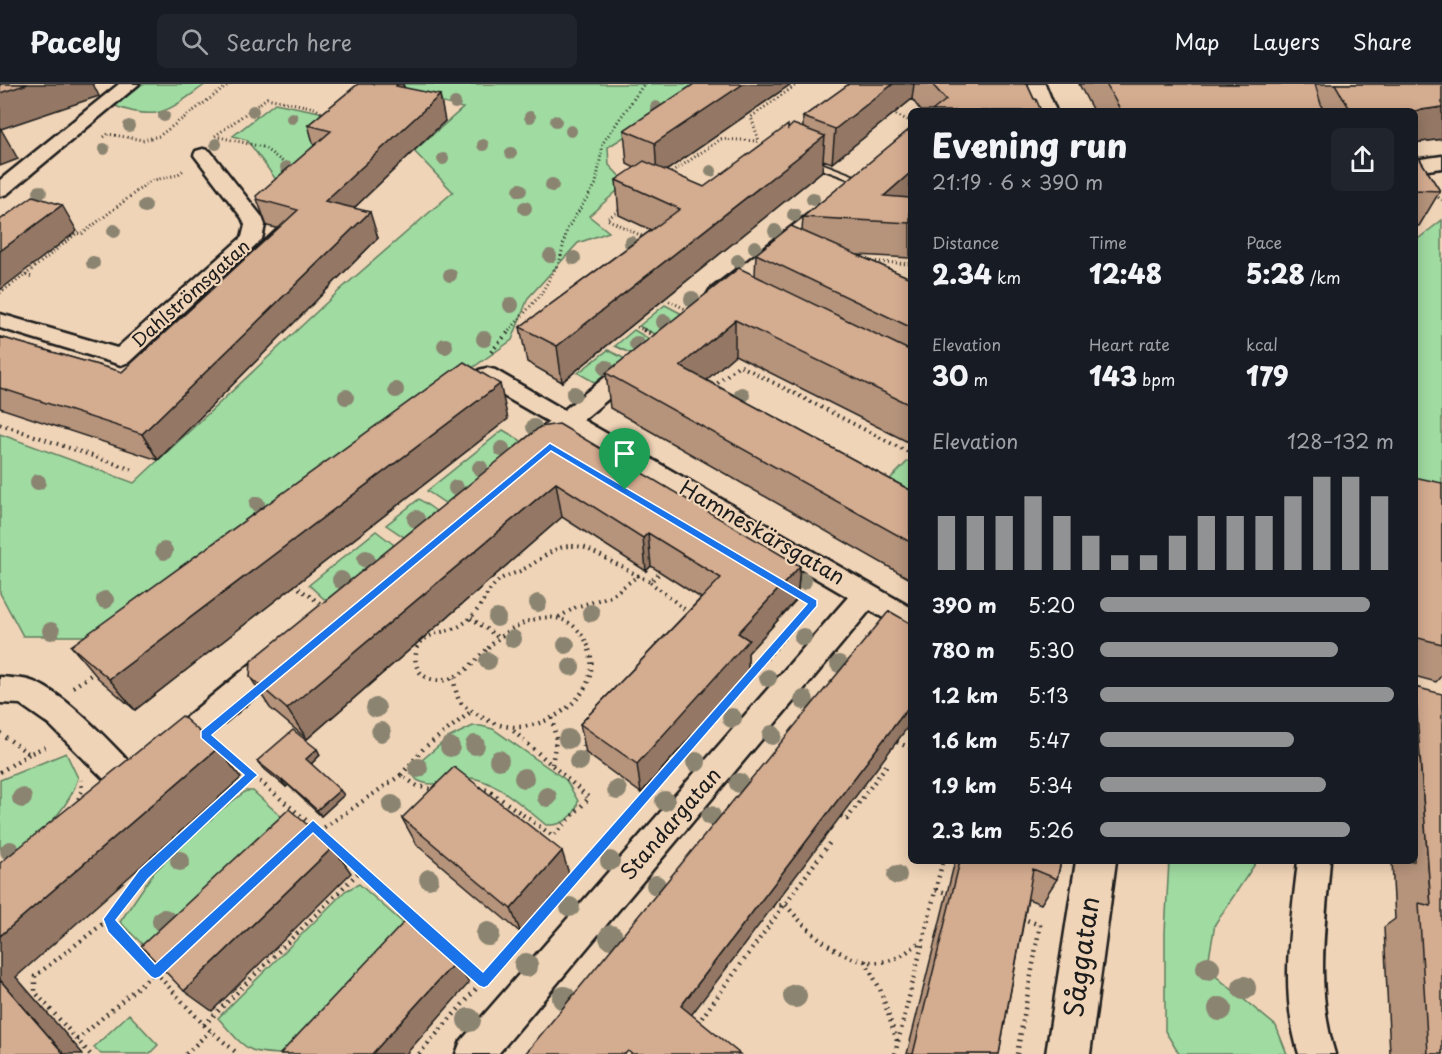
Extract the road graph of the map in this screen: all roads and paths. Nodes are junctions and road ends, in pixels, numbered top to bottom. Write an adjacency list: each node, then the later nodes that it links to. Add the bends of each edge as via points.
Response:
1 (130, 84): 19 (street)
2 (230, 84): 11 (path, via 159,136)
3 (644, 84): 34 (path, via 603,143 596,184 567,229 560,260 541,294 495,349 479,361)
4 (1034, 84): 6 (street)
5 (796, 85): 18 (path, via 751,117 759,141 721,139)
6 (1044, 108)
7 (896, 115): 9 (path)
8 (332, 120): 10 (path, via 315,108 267,98)
9 (908, 120)
10 (216, 136): 13 (path); 16 (path, via 263,147 283,162)
11 (143, 140)
12 (791, 154): 17 (lane)
13 (203, 155): 26 (path, via 177,175 150,181); 31 (street, Dahlströmsgatan, via 252,217 252,240 122,357)
14 (1442, 162): 15 (street)
15 (1418, 165)
16 (303, 167)
17 (871, 175): 30 (street, via 739,292)
18 (664, 177)
19 (0, 190)
20 (1431, 194): 21 (path)
21 (1442, 200)
22 (625, 206): 23 (path, via 607,219)
23 (658, 243)
24 (858, 261): 25 (path)
25 (908, 264)
26 (25, 275): 27 (path); 28 (path)
27 (33, 277)
28 (0, 293)
29 (669, 301): 30 (path)
30 (692, 312)
31 (0, 321)
32 (637, 327): 33 (path)
33 (657, 340): 38 (street)
34 (487, 376): 38 (street, Hamneskärsgatan)
35 (708, 392): 37 (path, via 739,365)
36 (830, 403): 37 (path)
37 (825, 409): 40 (path)
38 (567, 421): 41 (street); 48 (street, Hamneskärsgatan)
39 (0, 424): 42 (path)
40 (908, 452)
41 (514, 464)
42 (136, 471)
43 (667, 566): 45 (path)
44 (639, 575): 45 (path); 52 (path, via 611,596); 53 (path, via 603,555 570,545 500,579)
45 (650, 582): 55 (path, via 693,615)
46 (294, 585): 50 (path)
47 (785, 586): 105 (path, via 814,603)
48 (867, 594): 54 (street, Hamneskärsgatan); 115 (street, Standargatan)
49 (334, 599): 50 (path)
50 (325, 607): 51 (path)
51 (316, 614)
52 (559, 617): 56 (path, via 520,622); 63 (path, via 587,639 590,673 574,701)
53 (471, 618): 56 (path); 59 (path, via 459,627 425,637 414,652 415,668 421,676 438,683)
54 (908, 619)
55 (685, 624)
56 (499, 638): 59 (path)
57 (294, 646): 61 (street, via 120,790 61,716 26,692)
58 (103, 666): 60 (path)
59 (453, 678): 62 (path, via 460,702)
60 (71, 689)
61 (0, 690)
62 (472, 711): 64 (path); 78 (path, via 424,748)
63 (552, 718): 64 (path, via 533,726); 74 (path, via 556,740)
64 (510, 727): 74 (path)
65 (590, 732): 71 (path, via 582,741)
66 (0, 733): 72 (path)
67 (212, 741): 77 (path)
68 (897, 742): 70 (path)
69 (55, 743): 72 (path)
70 (908, 747)
71 (584, 753)
72 (29, 754): 75 (path)
73 (889, 762): 84 (path, via 847,819)
74 (552, 764): 79 (path, via 589,798 553,836 488,790)
75 (0, 772)
76 (80, 773): 83 (path, via 82,790)
77 (252, 775): 85 (path); 98 (path, via 143,874)
78 (401, 775): 80 (path); 86 (path)
79 (477, 788)
80 (427, 790): 81 (path); 82 (path)
81 (438, 790)
82 (427, 799)
83 (72, 810)
84 (842, 816)
85 (313, 826): 86 (path); 87 (path)
86 (319, 831): 92 (path)
87 (304, 834)
88 (831, 841): 95 (path)
89 (944, 864): 93 (path)
90 (1096, 864): 118 (street, Såggatan)
91 (1314, 864): 119 (street, via 1305,983 1311,1041)
92 (361, 870): 99 (path); 106 (path)
93 (936, 890): 94 (path); 101 (path)
94 (947, 893)
95 (786, 905): 96 (path); 103 (path, via 798,921 844,956); 107 (path, via 697,1023)
96 (773, 906)
97 (1014, 916): 117 (path, via 1040,925)
98 (109, 919): 104 (path, via 112,928); 109 (path, via 35,976 35,992)
99 (424, 930): 100 (path); 105 (path)
100 (417, 938)
101 (923, 941): 103 (path, via 891,960); 110 (path)
102 (171, 958): 104 (path)
103 (865, 961): 110 (path, via 880,989)
104 (155, 972): 106 (path); 109 (path)
105 (484, 981): 114 (path)
106 (204, 1025): 108 (path)
107 (705, 1029)
108 (210, 1031): 112 (path); 113 (path)
109 (77, 1040): 111 (path)
110 (898, 1042): 116 (path)
111 (90, 1054)
112 (186, 1054)
113 (238, 1054)
114 (419, 1054)
115 (474, 1054)
116 (895, 1054)
117 (1017, 1054)
118 (1068, 1054)
119 (1317, 1054)

